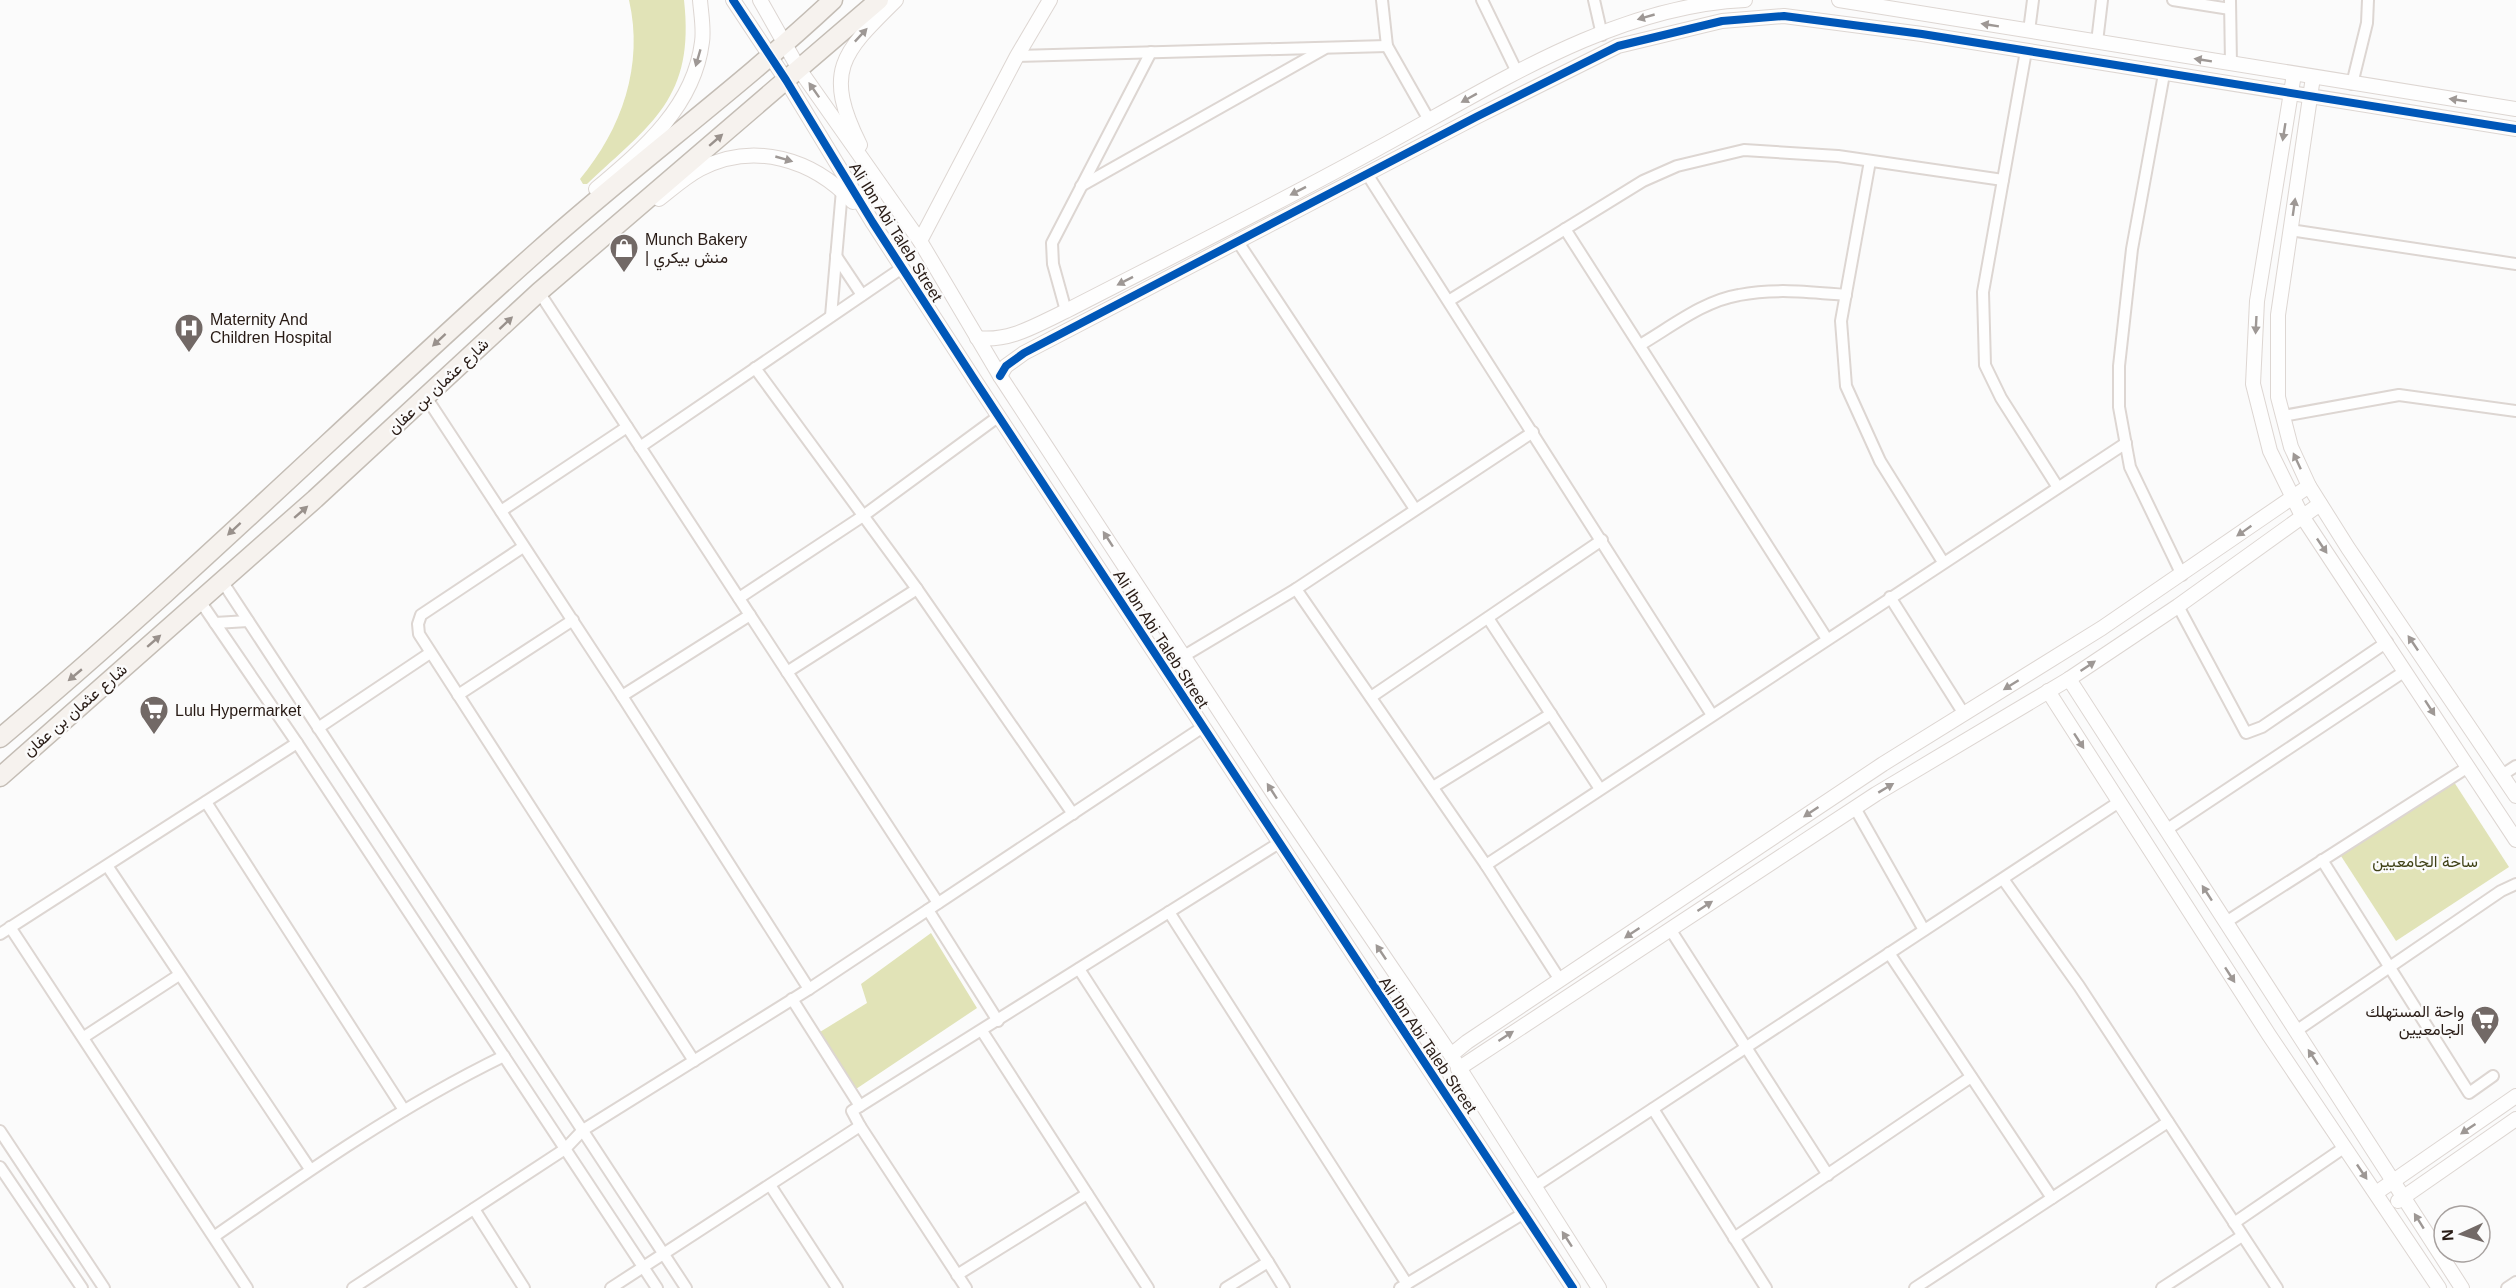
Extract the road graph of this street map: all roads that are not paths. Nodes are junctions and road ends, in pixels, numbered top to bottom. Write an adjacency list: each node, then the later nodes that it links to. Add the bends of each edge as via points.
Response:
1 (700, 0): 50 (street, one-way to 50, via 703,41 692,81 674,113 642,150 585,199)
2 (733, 0): 23 (street, Ali Ibn Abi Taleb Street)
3 (760, 0): 23 (street)
4 (833, 0): 23 (main road, شارع عثمان بن عفان)
5 (879, 0): 29 (main road, شارع عثمان بن عفان)
6 (896, 0): 42 (street, one-way to 6, via 840,98 842,69 855,41)
7 (1050, 0): 26 (street)
8 (1382, 0): 21 (street)
9 (1482, 0): 28 (street)
10 (1594, 0): 19 (street)
11 (1745, 0): 19 (street, one-way to 19, via 1698,3 1640,18)
12 (1839, 0): 18 (street, one-way to 12)
13 (2033, 0): 18 (street)
14 (2102, 0): 20 (street)
15 (2173, 0): 17 (street)
16 (2367, 0): 33 (street, via 2367,23)
17 (2230, 5): 27 (street)
18 (2029, 31): 20 (street)
19 (1602, 35): 28 (street)
20 (2097, 42): 27 (street, one-way to 20)
21 (1387, 46): 22 (street); 37 (street)
22 (1328, 47): 25 (street); 43 (street)
23 (778, 51): 29 (street, Ali Ibn Abi Taleb Street); 50 (main road, شارع عثمان بن عفان)
24 (2026, 51): 30 (street); 40 (street, via 1784,16 1722,21 1618,46); 41 (street)
25 (1151, 52): 26 (street); 43 (street)
26 (1017, 56): 48 (street)
27 (2231, 64): 31 (street)
28 (1517, 72): 37 (street, one-way to 37)
29 (793, 74): 42 (street, one-way to 29); 45 (street, Ali Ibn Abi Taleb Street); 54 (main road, شارع عثمان بن عفان, one-way to 29)
30 (2164, 74): 34 (street); 72 (street, via 2132,249 2121,354 2120,407)
31 (2294, 74): 32 (street); 34 (street)
32 (2313, 77): 33 (street); 35 (street)
33 (2352, 84): 36 (street, one-way to 33)
34 (2290, 94): 35 (street); 76 (street, one-way to 76, via 2257,301 2253,384 2270,451)
35 (2310, 98): 38 (street); 47 (street, one-way to 35)
36 (2516, 109)
37 (1430, 120): 58 (street, one-way to 58)
38 (2516, 129)
39 (1870, 161): 41 (street); 46 (street, via 1744,150 1677,166 1643,181); 56 (street)
40 (1367, 174): 49 (street); 57 (street)
41 (2003, 180): 74 (street, via 1983,292 1985,365 2001,398)
42 (879, 184): 48 (street, Ali Ibn Abi Taleb Street)
43 (1081, 186): 58 (street, via 1052,243 1053,264)
44 (842, 190): 45 (street); 51 (street); 54 (street, one-way to 44, via 607,236 698,170 720,160 751,154 780,156 807,166)
45 (873, 223): 53 (street, Ali Ibn Abi Taleb Street)
46 (1566, 229): 57 (street); 62 (street)
47 (2290, 230): 52 (street); 69 (street, via 2278,315 2278,397)
48 (920, 241): 61 (street, Ali Ibn Abi Taleb Street)
49 (1238, 242): 63 (street); 78 (street)
50 (541, 248): 114 (main road, شارع عثمان بن عفان, one-way to 114, via 93,660)
51 (836, 256): 55 (street); 59 (street)
52 (2516, 264)
53 (902, 268): 55 (street); 68 (street, Ali Ibn Abi Taleb Street)
54 (539, 292): 66 (main road, شارع عثمان بن عفان, one-way to 54); 70 (street)
55 (862, 295): 59 (street)
56 (1846, 295): 62 (street, via 1795,291 1738,295 1705,307); 84 (street, via 1841,321 1846,386 1880,460)
57 (1450, 300): 71 (street)
58 (1066, 311): 60 (street)
59 (831, 316): 64 (street)
60 (1015, 335): 61 (street, via 993,340); 63 (street, via 1015,345)
61 (977, 338): 65 (street, Ali Ibn Abi Taleb Street)
62 (1640, 345): 98 (street)
63 (1024, 353): 65 (street, via 1006,366)
64 (755, 368): 73 (street); 80 (street)
65 (1000, 376): 101 (street, Ali Ibn Abi Taleb Street, one-way to 65)
66 (426, 398): 79 (street); 86 (main road, شارع عثمان بن عفان, one-way to 66)
67 (2516, 411): 69 (street, via 2398,395)
68 (999, 416): 80 (street); 112 (street, Ali Ibn Abi Taleb Street)
69 (2283, 416): 75 (street, one-way to 69, via 2291,447)
70 (627, 427): 73 (street); 79 (street)
71 (1533, 432): 78 (street); 82 (street)
72 (2126, 443): 74 (street); 85 (street, via 2130,466)
73 (640, 447): 90 (street)
74 (2057, 486): 84 (street)
75 (2309, 486): 76 (street); 77 (street)
76 (2292, 498): 81 (street); 85 (street, one-way to 85)
77 (2320, 504): 81 (street); 118 (street, one-way to 77)
78 (1415, 509): 88 (street)
79 (501, 511): 83 (street)
80 (863, 516): 87 (street); 90 (street)
81 (2302, 516): 92 (street); 99 (street, one-way to 99)
82 (1602, 540): 94 (street); 111 (street)
83 (523, 547): 95 (street); 100 (street, via 421,615 419,634)
84 (1943, 562): 89 (street)
85 (2182, 575): 110 (street, one-way to 110)
86 (222, 581): 91 (main road, شارع عثمان بن عفان); 96 (street)
87 (917, 589): 103 (street); 126 (street)
88 (1296, 589): 101 (street); 108 (street)
89 (1890, 597): 98 (street); 110 (street)
90 (739, 598): 93 (street)
91 (200, 601): 97 (street); 119 (main road, شارع عثمان بن عفان, one-way to 91)
92 (2178, 606): 99 (street, via 2246,734); 104 (street, one-way to 92)
93 (750, 615): 103 (street); 107 (street)
94 (1488, 618): 108 (street); 109 (street)
95 (573, 620): 106 (street); 107 (street)
96 (248, 621): 97 (street); 113 (street)
97 (215, 623): 115 (street)
98 (1827, 639): 111 (street)
99 (2387, 642): 102 (street)
100 (430, 653): 106 (street); 113 (street)
101 (1184, 656): 155 (street, Ali Ibn Abi Taleb Street, one-way to 101, via 1276,799)
102 (2405, 671): 117 (street, one-way to 117); 127 (street)
103 (787, 672): 135 (street)
104 (2069, 679): 105 (street); 127 (street)
105 (2048, 691): 124 (street, one-way to 124); 125 (street, one-way to 105)
106 (458, 695): 157 (street)
107 (622, 696): 148 (street)
108 (1371, 697): 120 (street)
109 (1551, 714): 120 (street); 121 (street)
110 (1964, 714): 147 (street, one-way to 147)
111 (1712, 715): 121 (street)
112 (1203, 727): 126 (street); 129 (street, Ali Ibn Abi Taleb Street)
113 (318, 728): 168 (street)
114 (0, 738)
115 (297, 743): 123 (street); 156 (street)
116 (2516, 766): 118 (street)
117 (2468, 767): 128 (street); 130 (street)
118 (2502, 775): 122 (street)
119 (0, 777)
120 (1433, 787): 131 (street)
121 (1600, 789): 131 (street)
122 (2516, 796)
123 (206, 802): 132 (street); 164 (street)
124 (2119, 802): 133 (street); 170 (street, one-way to 170)
125 (1855, 808): 140 (street, one-way to 125); 141 (street)
126 (1073, 814): 135 (street)
127 (2166, 830): 138 (street, one-way to 127)
128 (2516, 840)
129 (1279, 843): 137 (street); 184 (street, Ali Ibn Abi Taleb Street)
130 (2322, 861): 138 (street); 144 (street)
131 (1486, 865): 147 (street)
132 (108, 867): 139 (street); 146 (street)
133 (2003, 879): 141 (street); 166 (street)
134 (2516, 884): 144 (street)
135 (938, 903): 136 (street)
136 (928, 910): 148 (street); 150 (street)
137 (1169, 912): 145 (street); 194 (street)
138 (2226, 922): 152 (street)
139 (10, 927): 142 (street); 153 (street)
140 (1670, 928): 154 (street); 158 (street, one-way to 140)
141 (1924, 930): 143 (street)
142 (0, 934)
143 (1890, 953): 154 (street); 160 (street)
144 (2391, 966): 152 (street); 159 (street, via 2469,1093)
145 (1079, 969): 150 (street); 190 (street)
146 (179, 975): 153 (street); 173 (street)
147 (1560, 981): 155 (street)
148 (809, 989): 149 (street)
149 (792, 999): 157 (street); 162 (street)
150 (998, 1021): 151 (street)
151 (982, 1031): 162 (street); 179 (street)
152 (2296, 1031): 175 (street, one-way to 152)
153 (84, 1037): 186 (street)
154 (1745, 1049): 163 (street); 174 (street)
155 (1451, 1055): 158 (street, Ali Ibn Abi Taleb Street)
156 (504, 1056): 164 (street); 171 (street)
157 (694, 1061): 168 (street)
158 (1458, 1069): 177 (street, Ali Ibn Abi Taleb Street)
159 (2493, 1076)
160 (1971, 1077): 174 (street); 181 (street)
161 (2516, 1096): 175 (street, one-way to 175)
162 (860, 1106): 167 (street, via 852,1111)
163 (1653, 1109): 177 (street); 188 (street)
164 (404, 1110): 173 (street)
165 (2516, 1119): 180 (street)
166 (2168, 1122): 181 (street); 185 (street)
167 (860, 1126): 176 (street); 192 (street)
168 (583, 1130): 171 (street); 189 (street)
169 (0, 1131): 196 (street)
170 (2344, 1147): 178 (street, one-way to 178); 185 (street)
171 (565, 1149): 182 (street); 191 (street)
172 (0, 1167): 195 (street)
173 (310, 1169): 186 (street)
174 (1828, 1174): 188 (street)
175 (2393, 1180): 178 (street); 180 (street)
176 (770, 1185): 189 (street); 203 (street)
177 (1534, 1187): 209 (street, Ali Ibn Abi Taleb Street, one-way to 177)
178 (2376, 1193): 183 (street)
179 (1087, 1194): 192 (street); 205 (street)
180 (2404, 1196): 183 (street); 215 (street, one-way to 180)
181 (2052, 1198): 211 (street)
182 (474, 1209): 198 (street); 199 (street)
183 (2387, 1210): 214 (street)
184 (1524, 1213): 194 (street); 208 (street, Ali Ibn Abi Taleb Street)
185 (2234, 1223): 187 (street)
186 (215, 1236): 197 (street)
187 (2242, 1236): 212 (street); 213 (street)
188 (1734, 1238): 210 (street)
189 (664, 1254): 191 (street); 202 (street)
190 (1268, 1262): 206 (street); 207 (street)
191 (643, 1267): 200 (street); 201 (street)
192 (957, 1275): 204 (street)
193 (2516, 1282): 216 (street)
194 (1404, 1286)
195 (82, 1288)
196 (104, 1288)
197 (247, 1288)
198 (353, 1288)
199 (524, 1288)
200 (611, 1288)
201 (657, 1288)
202 (686, 1288)
203 (837, 1288)
204 (966, 1288)
205 (1148, 1288)
206 (1226, 1288)
207 (1284, 1288)
208 (1573, 1288)
209 (1599, 1288)
210 (1766, 1288)
211 (1915, 1288)
212 (2162, 1288)
213 (2277, 1288)
214 (2439, 1288)
215 (2462, 1288)
216 (2507, 1288)

